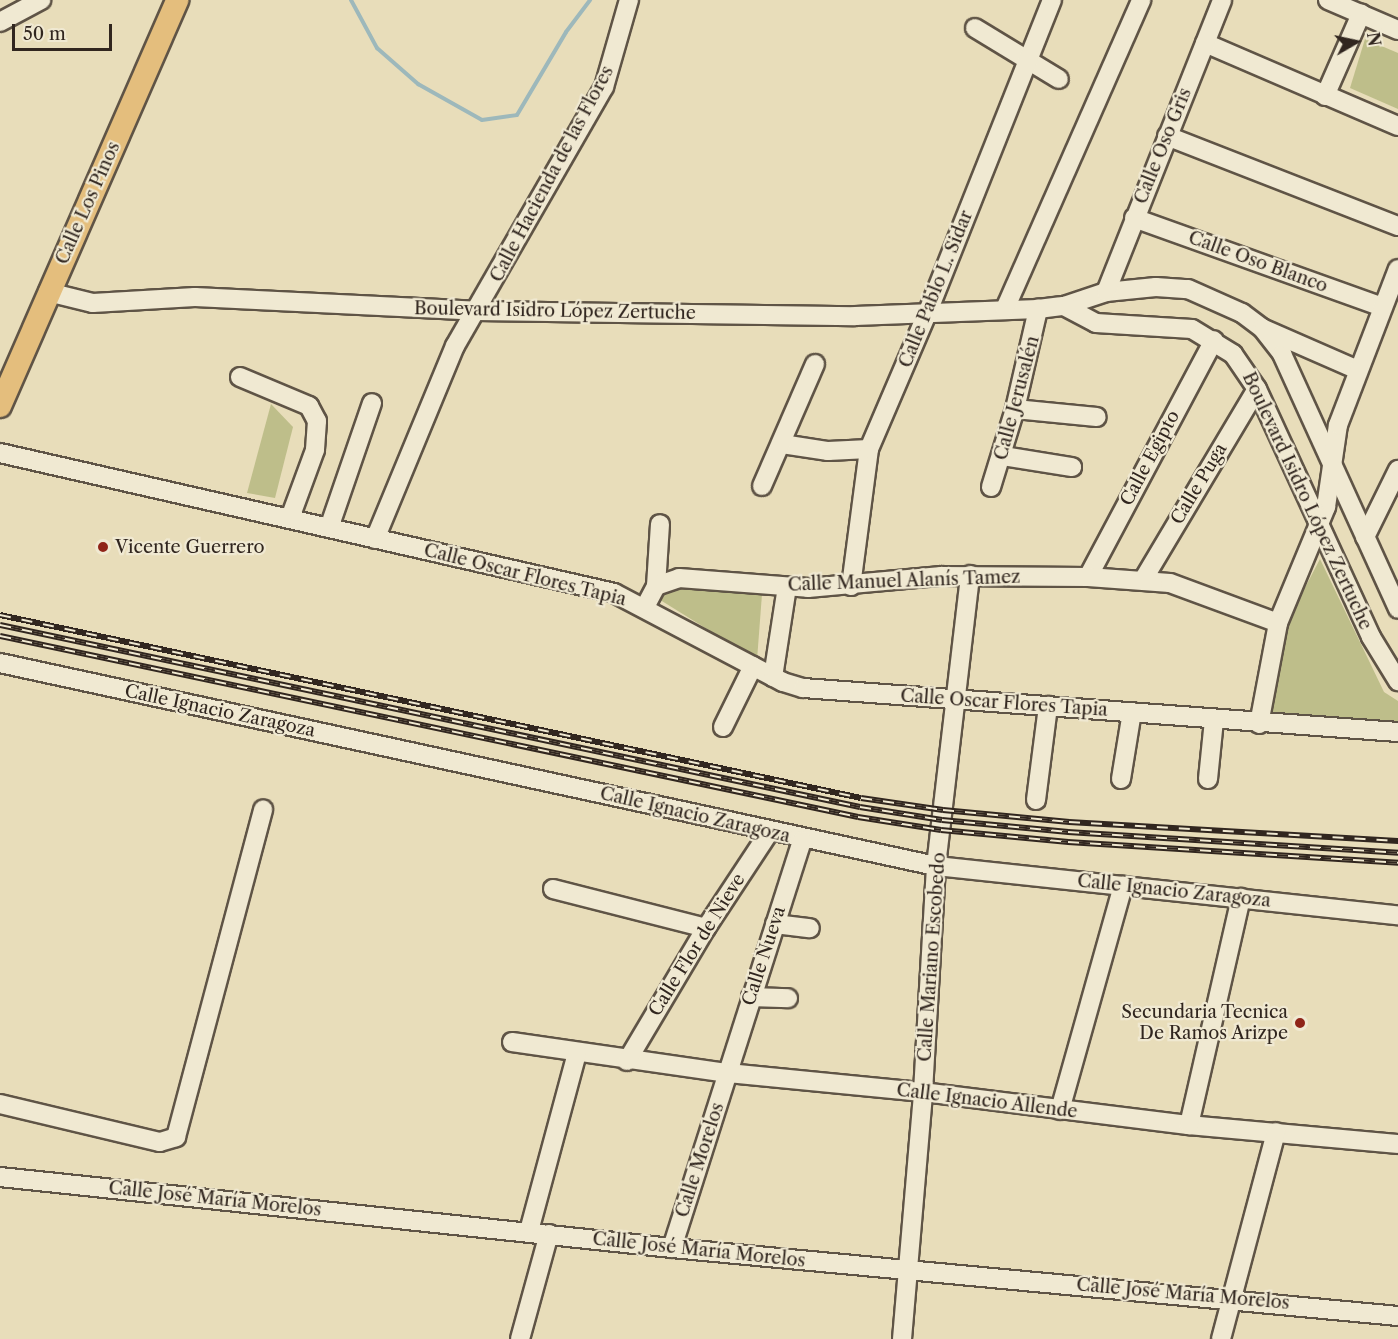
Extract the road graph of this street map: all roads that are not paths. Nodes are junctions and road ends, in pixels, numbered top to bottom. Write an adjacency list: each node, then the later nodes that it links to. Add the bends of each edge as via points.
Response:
1 (41, 0): 9 (street)
2 (177, 0): 21 (main road, Calle Los Pinos)
3 (629, 0): 27 (street, Calle Hacienda de las Flores, via 604,87)
4 (1052, 0): 13 (street, Calle Pablo L. Sidar)
5 (1141, 0): 25 (street)
6 (1222, 0): 12 (street, Calle Oso Gris)
7 (1328, 0): 8 (street)
8 (1361, 14): 11 (street); 15 (street)
9 (0, 22)
10 (975, 28): 13 (street)
11 (1398, 30)
12 (1205, 43): 15 (street); 17 (street, Calle Oso Gris)
13 (1029, 58): 14 (street); 28 (street, Calle Pablo L. Sidar)
14 (1059, 79)
15 (1325, 96): 16 (street)
16 (1398, 126)
17 (1167, 136): 18 (street, Calle Oso Gris); 19 (street)
18 (1134, 218): 22 (street, Calle Oso Gris); 24 (street, Calle Oso Blanco)
19 (1398, 226)
20 (1398, 269): 24 (street)
21 (48, 292): 27 (street, Boulevard Isidro López Zertuche, via 93,303 195,297); 36 (main road, Calle Los Pinos)
22 (1106, 292): 23 (street, Boulevard Isidro López Zertuche); 29 (street, Boulevard Isidro López Zertuche, via 1156,287 1195,291 1220,300)
23 (1064, 306): 26 (street, Boulevard Isidro López Zertuche); 30 (street, Boulevard Isidro López Zertuche, via 1096,323 1179,326)
24 (1383, 307): 32 (street)
25 (1005, 309): 26 (street, Boulevard Isidro López Zertuche); 28 (street, Boulevard Isidro López Zertuche)
26 (1038, 309): 37 (street, Calle Jerusalén)
27 (477, 310): 28 (street, Boulevard Isidro López Zertuche); 53 (street, Calle Hacienda de las Flores, via 455,346)
28 (927, 314): 40 (street, Calle Pablo L. Sidar)
29 (1262, 328): 32 (street); 43 (street, Boulevard Isidro López Zertuche, via 1292,372)
30 (1214, 340): 34 (street, Boulevard Isidro López Zertuche, via 1233,354); 55 (street, Calle Egipto)
31 (815, 364): 39 (street)
32 (1358, 369): 43 (street, via 1338,425)
33 (240, 377): 48 (street, via 309,406 317,421 318,438)
34 (1257, 389): 51 (street, Boulevard Isidro López Zertuche); 56 (street, Calle Puga)
35 (372, 403): 50 (street)
36 (0, 406)
37 (1016, 409): 38 (street); 42 (street, Calle Jerusalén)
38 (1097, 417)
39 (782, 444): 40 (street, via 828,451); 46 (street)
40 (868, 449): 58 (street, Calle Pablo L. Sidar)
41 (0, 453): 48 (street, Calle Oscar Flores Tapia)
42 (1003, 456): 44 (street); 47 (street, Calle Jerusalén)
43 (1331, 461): 51 (street); 52 (street, Boulevard Isidro López Zertuche)
44 (1072, 467)
45 (1398, 470): 52 (street)
46 (762, 486)
47 (991, 487)
48 (290, 518): 50 (street, Calle Oscar Flores Tapia)
49 (660, 524): 57 (street)
50 (329, 528): 53 (street, Calle Oscar Flores Tapia)
51 (1319, 529): 62 (street); 66 (street, Boulevard Isidro López Zertuche, via 1371,637)
52 (1365, 537): 61 (street, Boulevard Isidro López Zertuche)
53 (375, 539): 60 (street, Calle Oscar Flores Tapia, via 586,586)
54 (970, 575): 55 (street, Calle Manuel Alanís Tamez); 58 (street, Calle Manuel Alanís Tamez); 67 (street, Calle Mariano Escobedo)
55 (1088, 577): 56 (street, Calle Manuel Alanís Tamez)
56 (1143, 580): 62 (street, Calle Manuel Alanís Tamez, via 1192,589)
57 (656, 586): 59 (street, Calle Manuel Alanís Tamez, via 679,578); 60 (street)
58 (851, 586): 59 (street, Calle Manuel Alanís Tamez)
59 (787, 587): 65 (street)
60 (645, 607): 64 (street, Calle Oscar Flores Tapia)
61 (1398, 609)
62 (1278, 623): 71 (street)
63 (0, 663): 78 (street, Calle Ignacio Zaragoza)
64 (753, 666): 65 (street, Calle Oscar Flores Tapia); 72 (street)
65 (773, 677): 67 (street, Calle Oscar Flores Tapia, via 814,689)
66 (1398, 681)
67 (958, 698): 68 (street, Calle Oscar Flores Tapia); 80 (street, Calle Mariano Escobedo)
68 (1048, 706): 69 (street, Calle Oscar Flores Tapia); 76 (street)
69 (1132, 712): 70 (street, Calle Oscar Flores Tapia); 74 (street)
70 (1214, 720): 71 (street, Calle Oscar Flores Tapia); 75 (street)
71 (1259, 724): 73 (street, Calle Oscar Flores Tapia)
72 (723, 727)
73 (1398, 732)
74 (1120, 779)
75 (1208, 779)
76 (1036, 800)
77 (263, 808): 95 (street, via 176,1137 160,1142)
78 (770, 831): 79 (street, Calle Ignacio Zaragoza); 86 (street, Calle Flor de Nieve)
79 (802, 840): 80 (street, Calle Ignacio Zaragoza); 85 (street, Calle Nueva)
80 (936, 866): 81 (street, Calle Ignacio Zaragoza); 94 (street, Calle Mariano Escobedo)
81 (1123, 886): 83 (street, Calle Ignacio Zaragoza); 96 (street)
82 (554, 889): 86 (street)
83 (1241, 898): 84 (street, Calle Ignacio Zaragoza); 97 (street)
84 (1398, 915)
85 (775, 924): 87 (street); 88 (street, Calle Nueva)
86 (706, 928): 92 (street, Calle Flor de Nieve)
87 (810, 928)
88 (751, 997): 89 (street); 93 (street, Calle Nueva)
89 (788, 998)
90 (512, 1042): 91 (street, Calle Ignacio Allende)
91 (577, 1053): 92 (street, Calle Ignacio Allende); 101 (street)
92 (627, 1060): 93 (street, Calle Ignacio Allende)
93 (728, 1072): 94 (street, Calle Ignacio Allende); 103 (street, Calle Morelos)
94 (923, 1092): 96 (street, Calle Ignacio Allende); 104 (street, Calle Mariano Escobedo)
95 (0, 1104)
96 (1060, 1110): 97 (street, Calle Ignacio Allende)
97 (1189, 1125): 98 (street, Calle Ignacio Allende)
98 (1276, 1132): 99 (street, Calle Ignacio Allende); 105 (street)
99 (1398, 1144)
100 (0, 1177): 101 (street, Calle José María Morelos)
101 (529, 1231): 102 (street, Calle José María Morelos)
102 (549, 1234): 103 (street, Calle José María Morelos); 107 (street)
103 (672, 1248): 104 (street, Calle José María Morelos)
104 (907, 1271): 105 (street, Calle José María Morelos); 108 (street, Calle Mariano Escobedo)
105 (1230, 1298): 106 (street, Calle José María Morelos); 109 (street)
106 (1398, 1316)
107 (520, 1339)
108 (902, 1339)
109 (1221, 1339)

